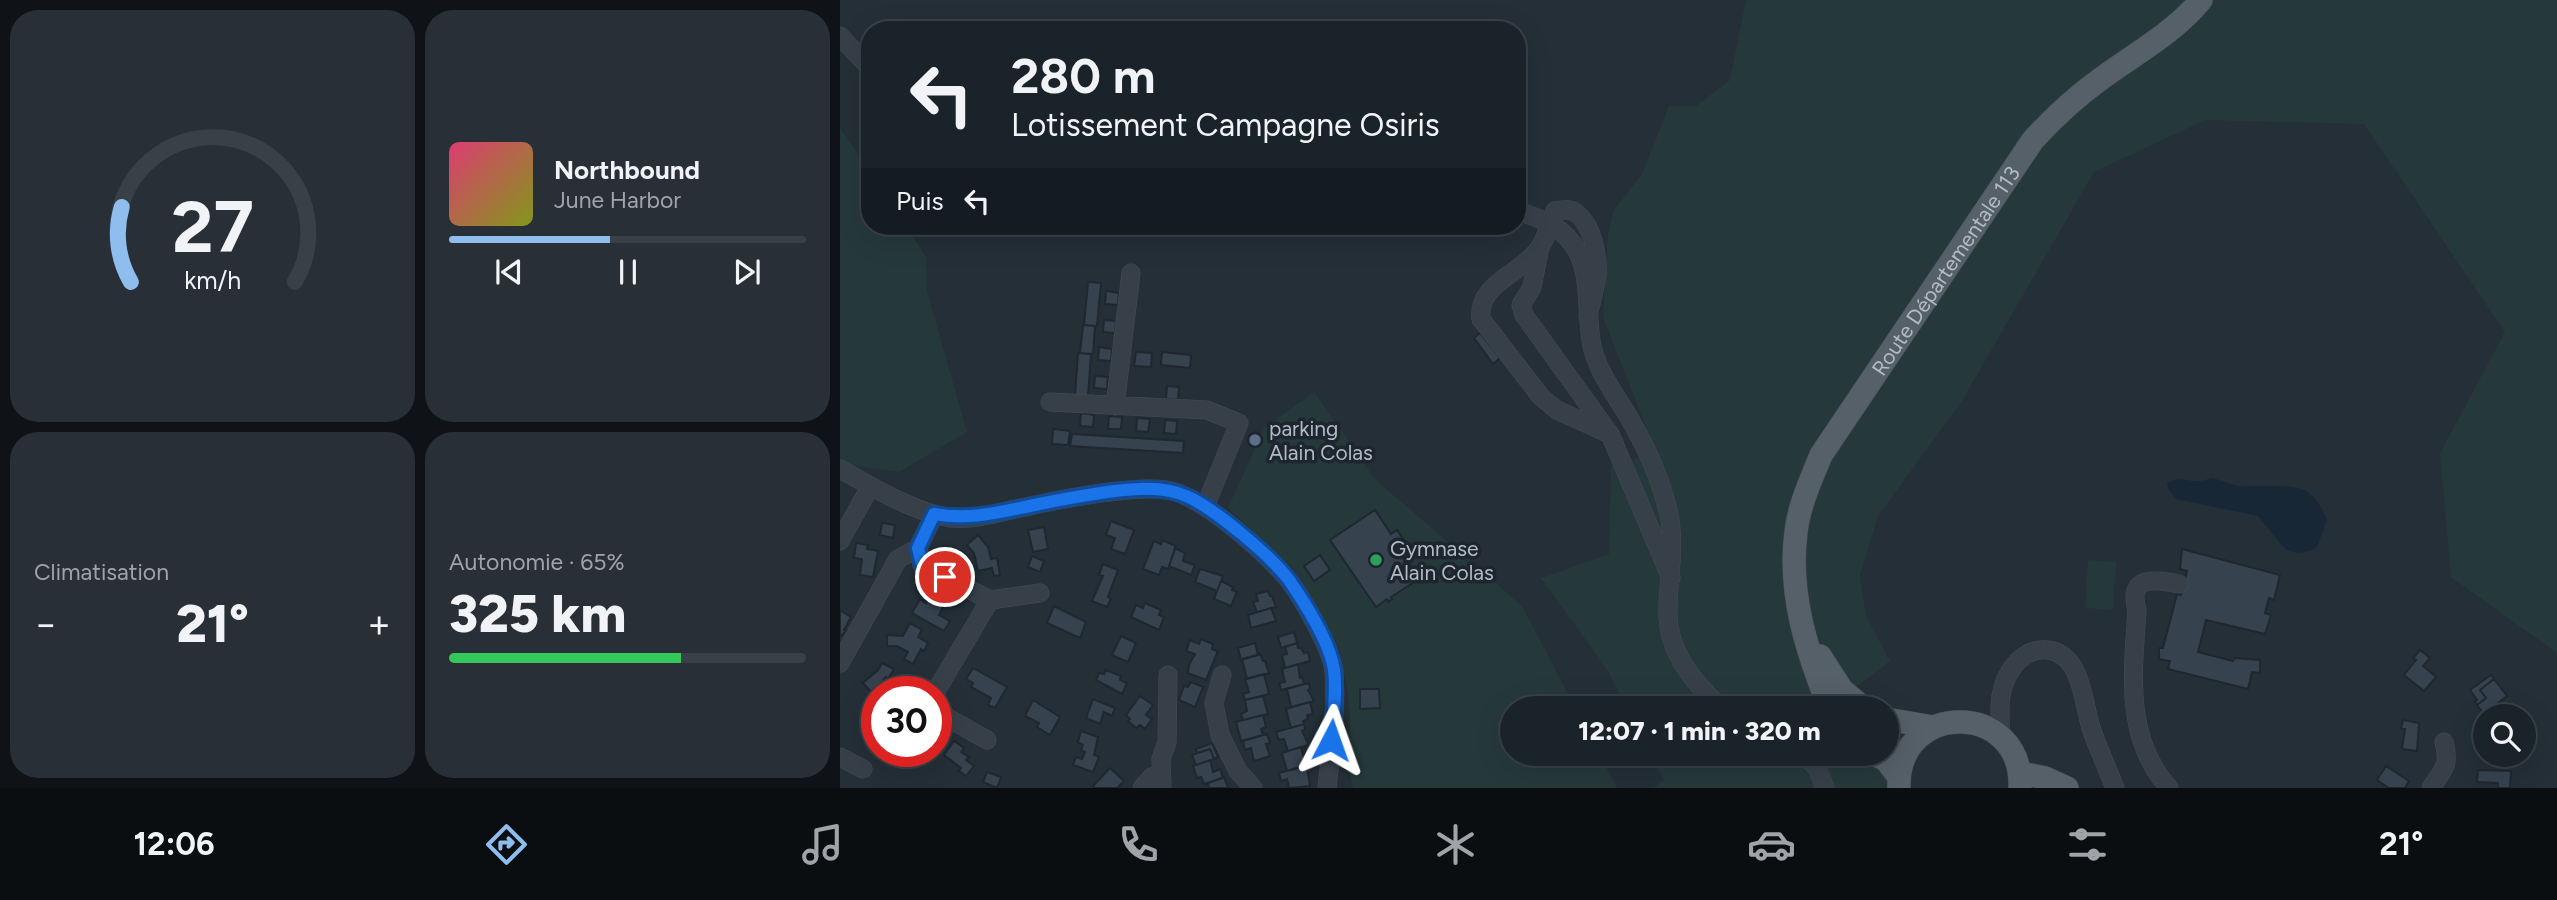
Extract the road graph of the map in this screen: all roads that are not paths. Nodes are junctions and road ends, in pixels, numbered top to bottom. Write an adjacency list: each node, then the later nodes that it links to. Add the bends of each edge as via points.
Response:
1 (2201, 0): 21 (main road, Route Départementale 113, via 2155,42 2053,118 1956,252 1821,455 1796,530)
2 (840, 36): 3 (street)
3 (861, 58)
4 (1526, 214): 5 (street)
5 (1550, 223): 6 (street); 17 (street, via 1565,233 1585,269 1598,363 1642,442 1669,513)
6 (1540, 247): 10 (street, via 1532,287 1521,305 1524,315); 10 (street, via 1487,293 1480,306 1481,319 1541,397 1556,410)
7 (1131, 274): 9 (street)
8 (1050, 402): 9 (street)
9 (1115, 406): 13 (street, via 1207,410 1239,423)
10 (1610, 434): 17 (street)
11 (840, 469): 12 (street)
12 (870, 486): 14 (street); 15 (street)
13 (1205, 507): 14 (street, via 1168,490 1139,489 986,516); 38 (street, via 1288,580 1323,638 1334,669)
14 (934, 514): 16 (street)
15 (840, 541)
16 (918, 548): 20 (street, via 922,565); 22 (street, via 898,558)
17 (1671, 578): 26 (street, via 1671,637 1678,657)
18 (2179, 584): 52 (street, via 2143,581 2134,600 2133,679 2140,740)
19 (1040, 593): 20 (street)
20 (989, 600): 25 (street)
21 (1796, 602): 27 (main road, Route Départementale 113); 28 (main road, Route Départementale 113, via 1824,663)
22 (840, 663)
23 (1168, 675): 44 (street)
24 (1222, 675): 46 (street, via 1214,703 1220,735 1238,771)
25 (945, 676)
26 (1710, 696)
27 (1824, 696)
28 (1849, 696)
29 (2000, 697): 32 (street); 34 (street); 51 (street, via 2010,671 2027,654 2050,650 2063,655 2074,669)
30 (952, 720): 35 (street)
31 (1899, 721): 33 (main road)
32 (1971, 722): 33 (main road); 34 (main road)
33 (1933, 727): 43 (main road, via 1909,748)
34 (2001, 736): 42 (main road, via 2014,753)
35 (987, 740)
36 (2444, 741): 53 (street, via 2446,767)
37 (840, 757): 41 (street)
38 (1329, 766): 47 (street); 48 (street)
39 (1815, 766): 49 (street)
40 (1889, 766): 43 (main road)
41 (863, 769)
42 (2021, 780): 50 (main road, via 2045,778)
43 (1899, 783)
44 (1162, 785): 45 (street, via 1152,777)
45 (1142, 788)
46 (1253, 788)
47 (1326, 788)
48 (1338, 788)
49 (1825, 788)
50 (2067, 788)
51 (2115, 788)
52 (2169, 788)
53 (2431, 788)

